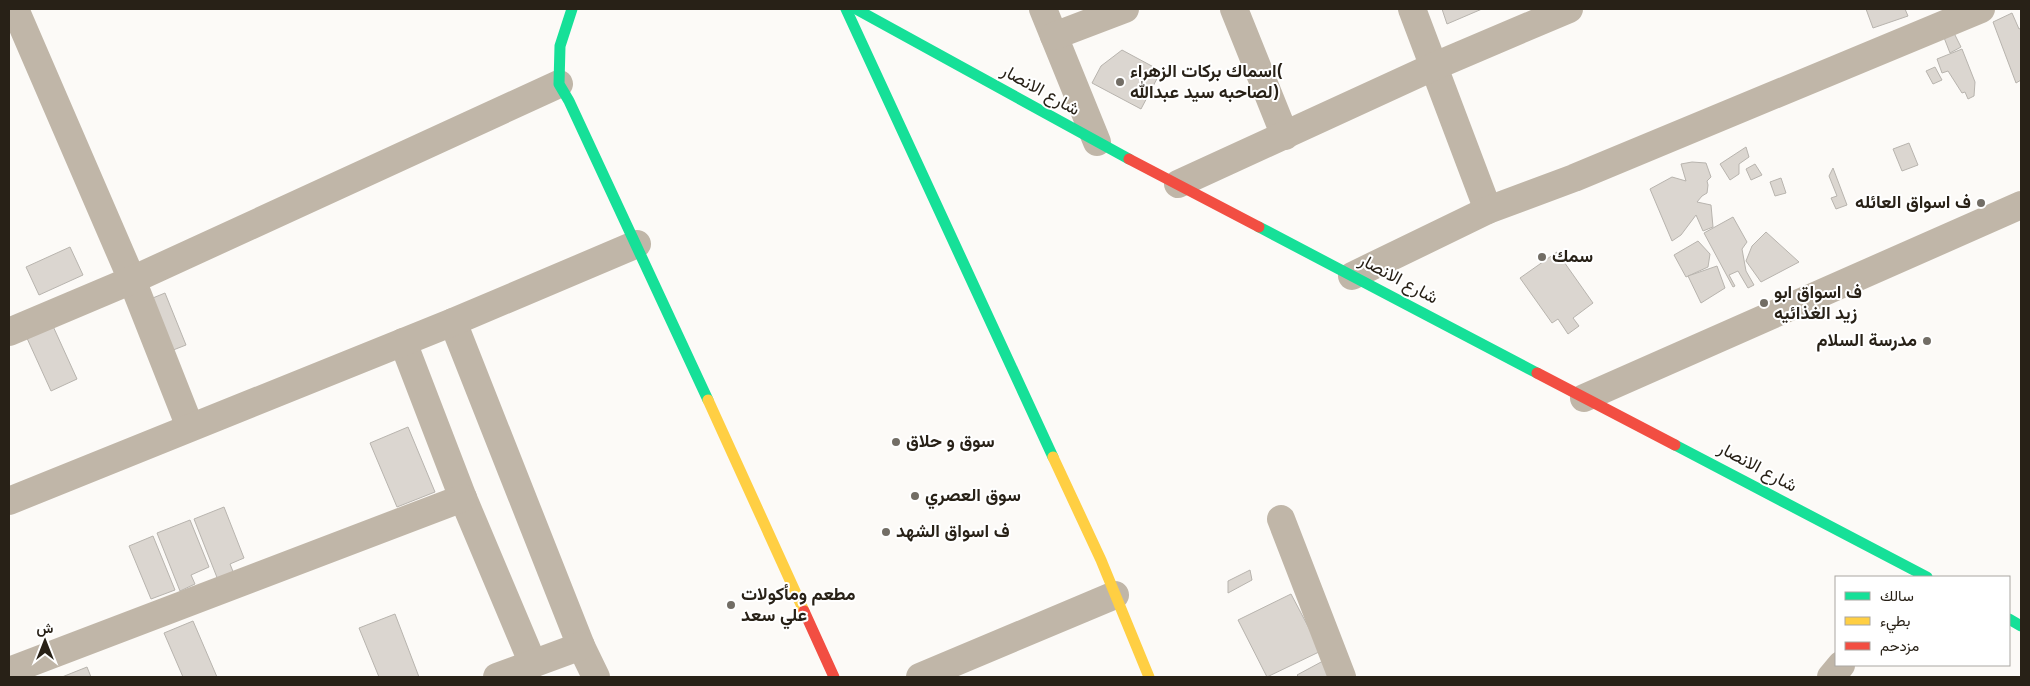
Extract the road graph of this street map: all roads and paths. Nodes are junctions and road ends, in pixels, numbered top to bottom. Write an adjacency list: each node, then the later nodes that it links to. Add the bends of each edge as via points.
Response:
1 (15, 9): 21 (street)
2 (572, 9): 13 (street, via 560,46)
3 (846, 9): 31 (street)
4 (856, 9): 15 (street, شارع الانصار)
5 (1043, 9): 11 (street)
6 (1125, 9): 11 (street)
7 (1234, 9): 14 (street)
8 (1412, 9): 12 (street)
9 (1569, 9): 12 (street)
10 (1981, 9): 18 (street, via 1574,178)
11 (1054, 36): 15 (street)
12 (1435, 66): 14 (street); 18 (street)
13 (559, 84): 19 (street); 21 (street)
14 (1285, 136): 16 (street)
15 (1097, 142): 16 (street, شارع الانصار)
16 (1178, 184): 20 (street, شارع الانصار)
17 (2021, 205): 25 (street)
18 (1488, 210): 20 (street)
19 (637, 244): 22 (street); 39 (street)
20 (1352, 276): 25 (street, شارع الانصار)
21 (132, 280): 23 (street); 26 (street)
22 (453, 322): 24 (street); 32 (street)
23 (9, 332)
24 (403, 342): 26 (street); 27 (street)
25 (1584, 398): 30 (street, شارع الانصار)
26 (190, 427): 28 (street)
27 (462, 498): 33 (street); 35 (street)
28 (9, 501)
29 (1281, 519): 41 (street)
30 (1910, 574)
31 (1115, 595): 36 (street); 40 (street)
32 (581, 646): 33 (street); 38 (street)
33 (533, 664): 37 (street)
34 (1840, 666): 42 (street)
35 (9, 671)
36 (932, 675)
37 (497, 677)
38 (596, 677)
39 (834, 677)
40 (1150, 677)
41 (1342, 677)
42 (1831, 677)

